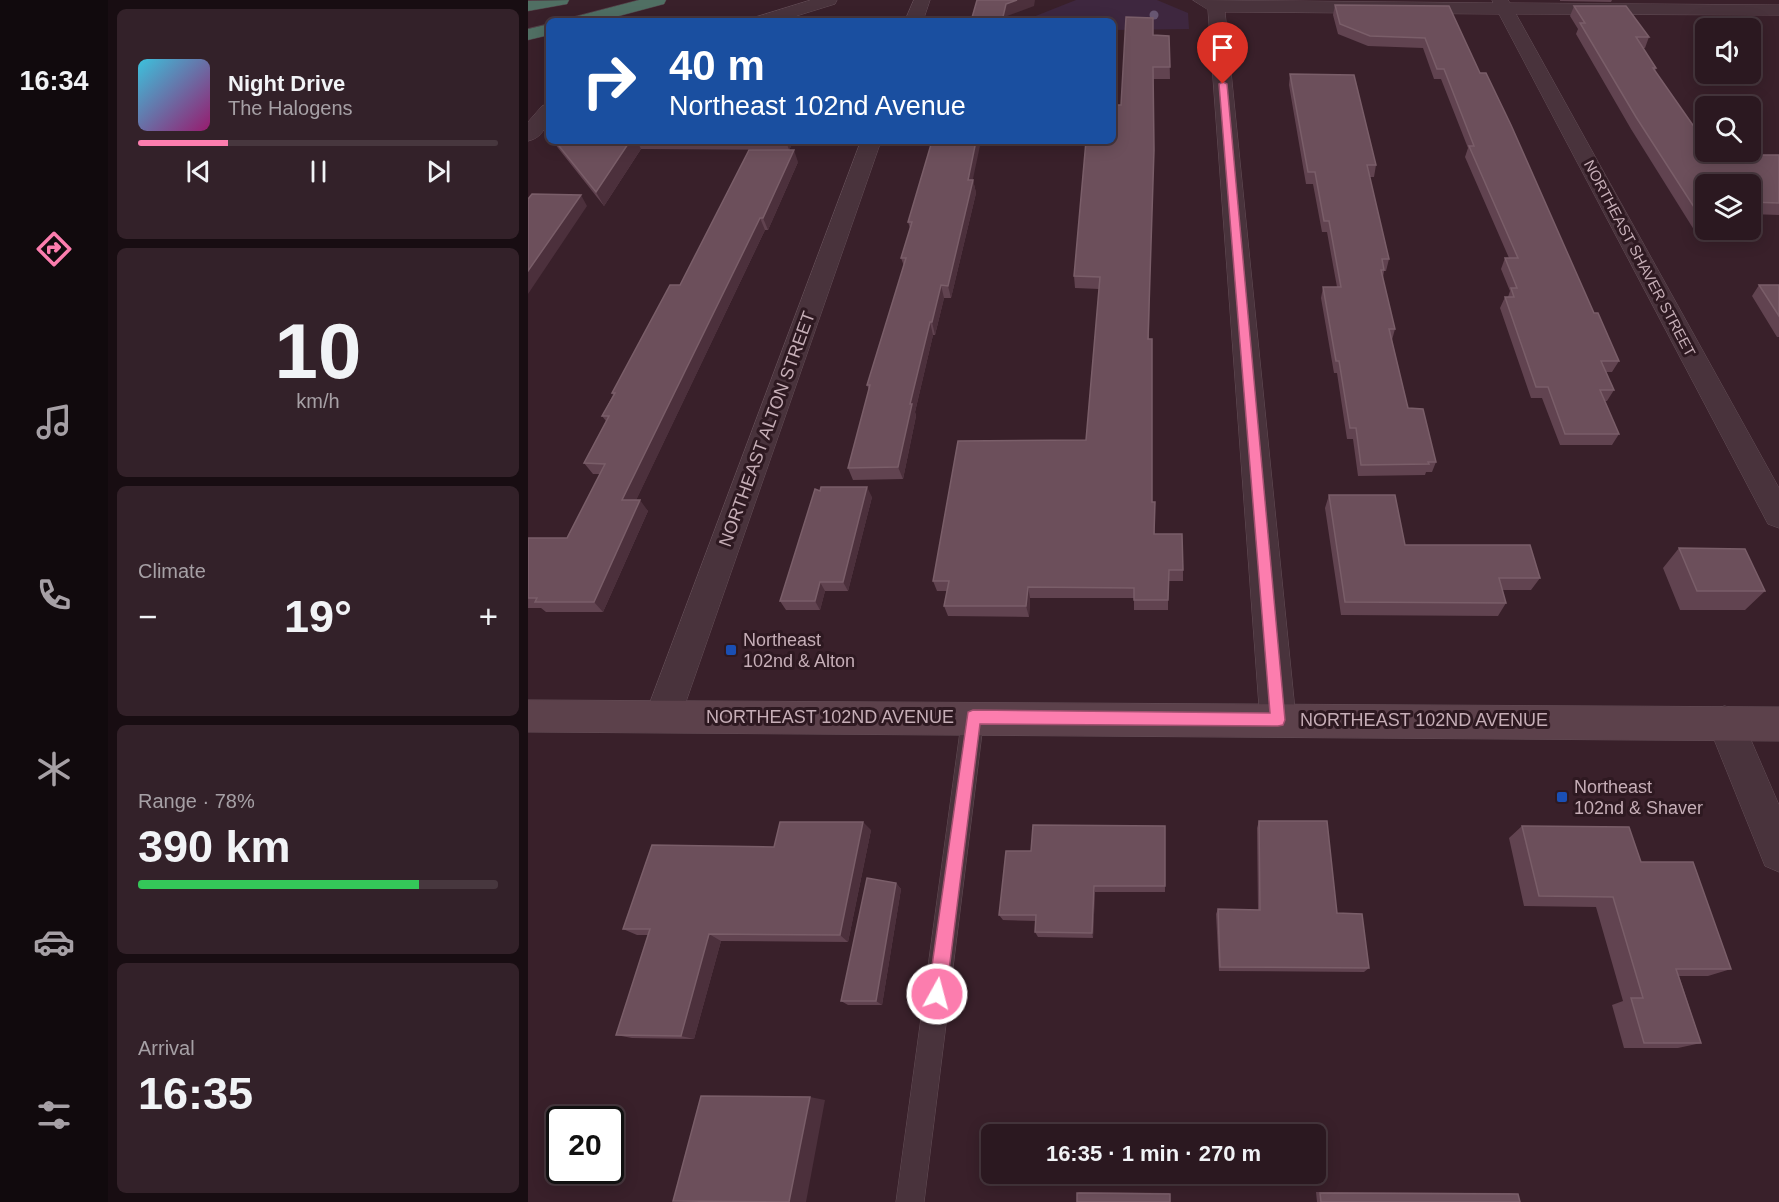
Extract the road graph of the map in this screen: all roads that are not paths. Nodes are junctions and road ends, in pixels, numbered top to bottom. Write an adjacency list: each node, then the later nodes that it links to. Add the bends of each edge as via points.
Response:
1 (561, 0): 7 (highway)
2 (658, 0): 9 (highway)
3 (829, 0): 10 (street)
4 (922, 0): 11 (street)
5 (1209, 4): 6 (street); 21 (street)
6 (1502, 4): 8 (street); 17 (street, NORTHEAST SHAVER STREET)
7 (528, 6)
8 (1779, 10)
9 (590, 18)
10 (772, 18)
11 (915, 18)
12 (546, 30): 13 (highway)
13 (528, 35)
14 (546, 114): 15 (street)
15 (528, 135)
16 (870, 144): 19 (street, NORTHEAST ALTON STREET)
17 (1779, 516)
18 (528, 716): 19 (main road, NORTHEAST 102ND AVENUE)
19 (663, 716): 20 (main road, NORTHEAST 102ND AVENUE)
20 (973, 717): 21 (main road, NORTHEAST 102ND AVENUE); 25 (lane)
21 (1278, 720): 22 (main road, NORTHEAST 102ND AVENUE)
22 (1725, 722): 23 (main road, NORTHEAST 102ND AVENUE); 24 (street)
23 (1779, 724)
24 (1779, 852)
25 (910, 1202)

